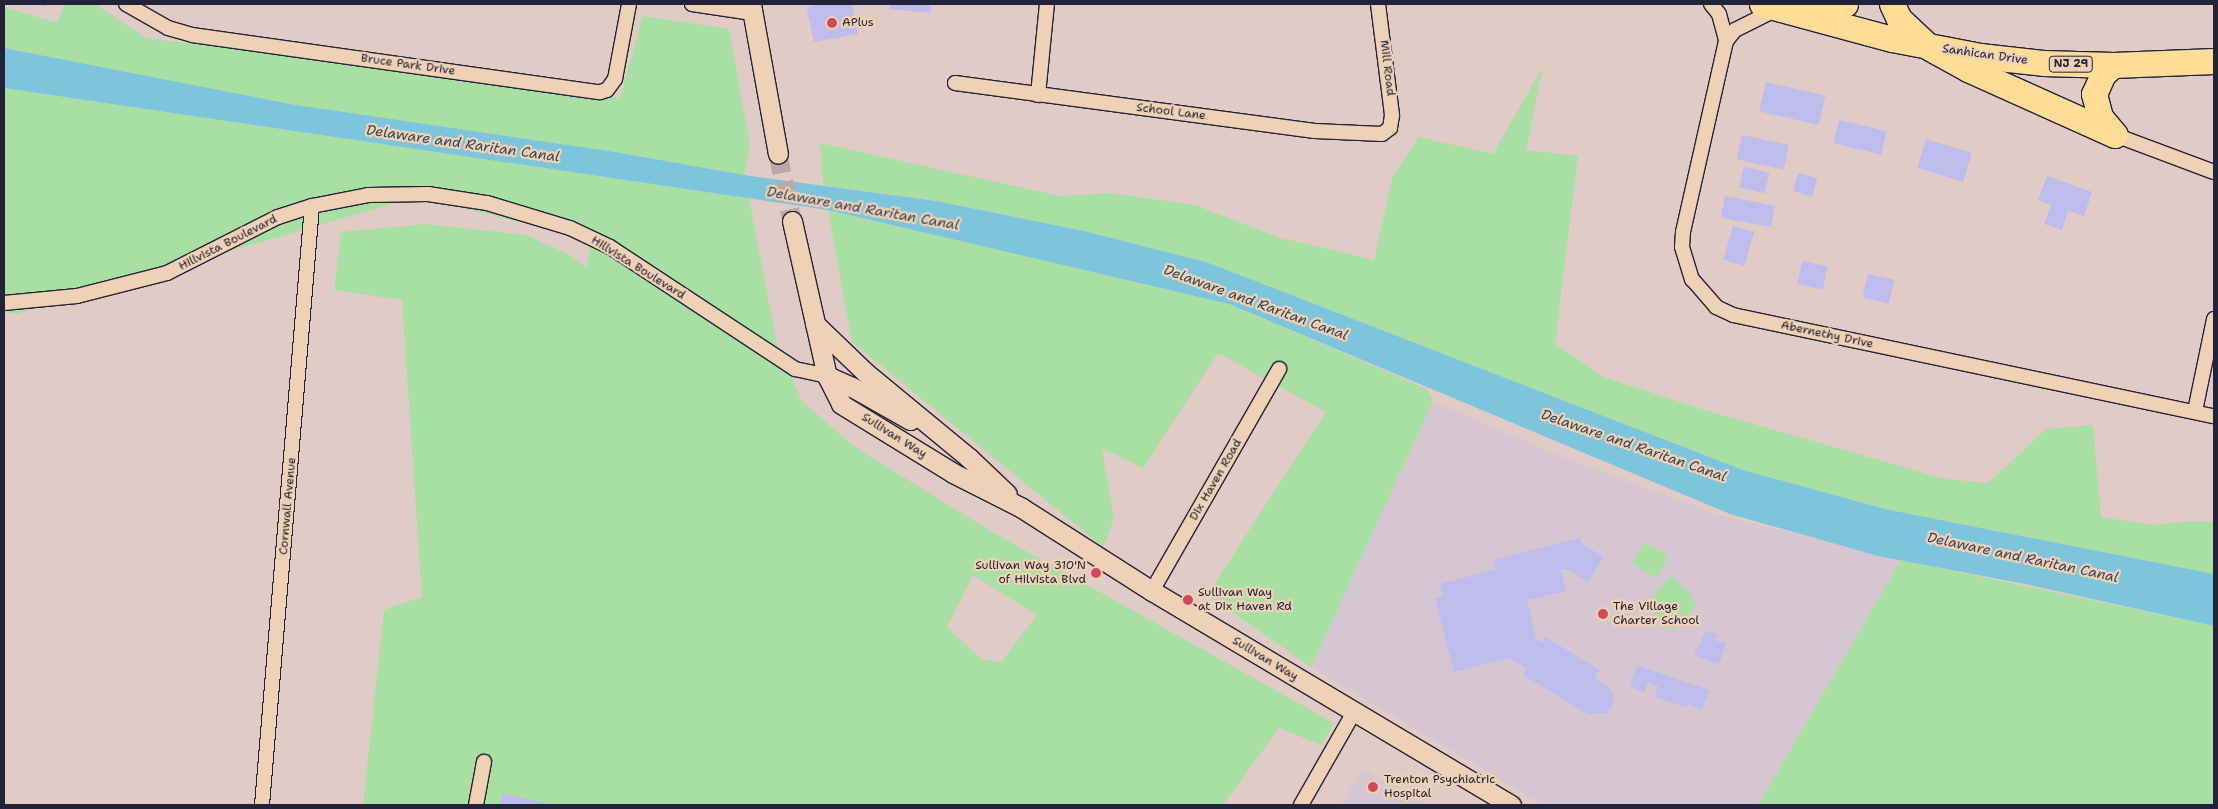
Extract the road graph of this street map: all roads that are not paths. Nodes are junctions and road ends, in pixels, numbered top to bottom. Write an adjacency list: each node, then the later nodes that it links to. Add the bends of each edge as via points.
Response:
1 (126, 4): 2 (street, Bruce Park Drive, via 168,28 192,35 600,92 607,90 615,79)
2 (629, 4)
3 (692, 4): 9 (street)
4 (1047, 4): 16 (street)
5 (1378, 4): 17 (street, Mill Road, via 1392,115)
6 (1711, 4): 11 (street, Abernethy Drive, via 1719,14)
7 (1845, 4): 10 (highway, via 1830,12)
8 (1892, 4): 12 (highway, via 1899,19)
9 (752, 8): 19 (main road)
10 (1781, 9): 11 (street, via 1734,30); 12 (highway, Sanhican Drive / NJ 29)
11 (1726, 41): 28 (street, Abernethy Drive, via 1682,232 1684,261 1692,279 1716,306 1733,315)
12 (1930, 48): 14 (highway, Sanhican Drive / NJ 29, via 2043,63); 18 (highway, via 1968,69)
13 (2214, 61): 14 (highway, Sanhican Drive / NJ 29)
14 (2113, 65): 18 (highway, via 2103,74 2094,94 2100,117)
15 (955, 83): 16 (street, School Lane)
16 (1038, 95): 17 (street, School Lane, via 1315,131)
17 (1387, 132)
18 (2114, 135): 20 (street)
19 (778, 154)
20 (2214, 172)
21 (312, 206): 23 (street, Hillvista Boulevard, via 278,217 167,273 77,296); 27 (street, Hillvista Boulevard, via 368,196 420,194 487,203 536,216 610,248 795,369); 35 (street, Cornwall Avenue)
22 (792, 221): 25 (main road, Sullivan Way)
23 (4, 303)
24 (2214, 319): 28 (street)
25 (815, 324): 27 (main road, Sullivan Way); 30 (main road, Sullivan Way, via 866,373)
26 (1279, 370): 32 (street, Dix Haven Road)
27 (827, 376): 30 (main road); 31 (main road, Sullivan Way, via 842,404 953,473)
28 (2195, 411): 29 (street, Abernethy Drive)
29 (2214, 416)
30 (939, 434): 31 (main road, Sullivan Way)
31 (1022, 508): 32 (main road, Sullivan Way)
32 (1152, 591): 33 (main road, Sullivan Way)
33 (1354, 712): 37 (street); 38 (main road, Sullivan Way)
34 (484, 762): 36 (street)
35 (262, 805)
36 (476, 805)
37 (1301, 805)
38 (1511, 805)

